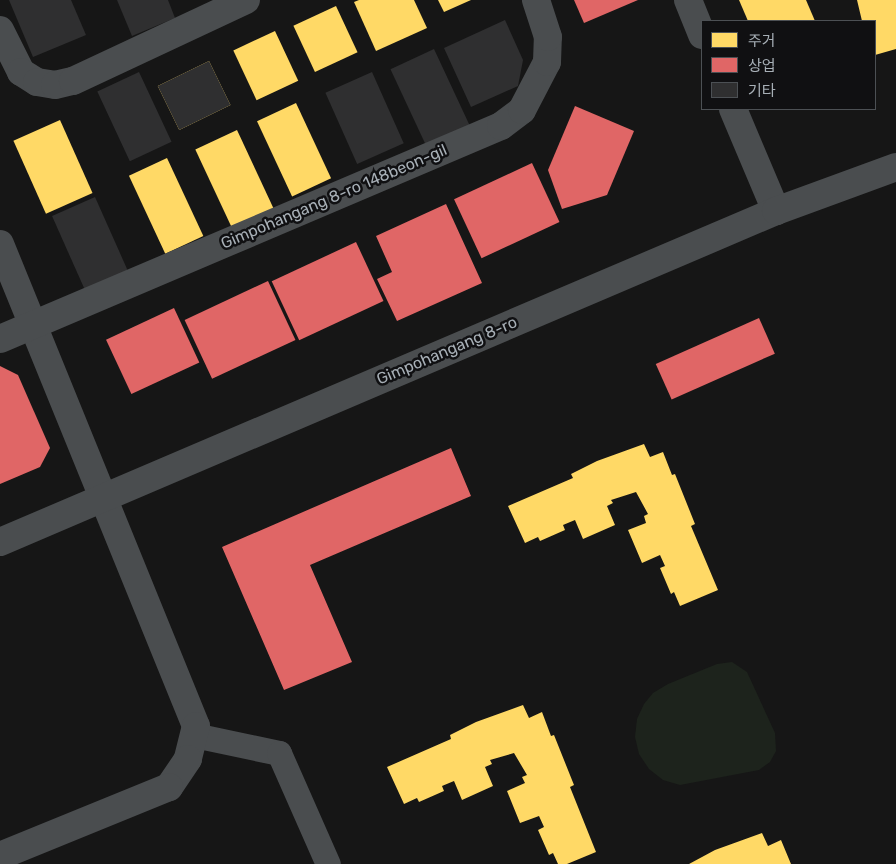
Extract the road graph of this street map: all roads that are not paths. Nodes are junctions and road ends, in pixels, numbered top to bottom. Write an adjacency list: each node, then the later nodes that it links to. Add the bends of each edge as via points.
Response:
1 (246, 0): 4 (street, via 73,81 55,85 37,82 21,72)
2 (536, 0): 10 (street, Gimpohangang 8-ro 148beon-gil, via 548,37 547,62 522,110 500,126)
3 (688, 0): 5 (street)
4 (0, 30)
5 (701, 32)
6 (733, 110): 8 (street)
7 (896, 167): 8 (street, Gimpohangang 8-ro)
8 (776, 211): 12 (street, Gimpohangang 8-ro)
9 (0, 244): 10 (street)
10 (33, 325): 11 (street, Gimpohangang 8-ro 148beon-gil); 12 (street)
11 (0, 339)
12 (105, 496): 13 (street, Gimpohangang 8-ro); 14 (street, via 196,726)
13 (0, 542)
14 (194, 735): 15 (street, via 188,760 169,786); 16 (street, via 279,753)
15 (0, 856)
16 (328, 864)

